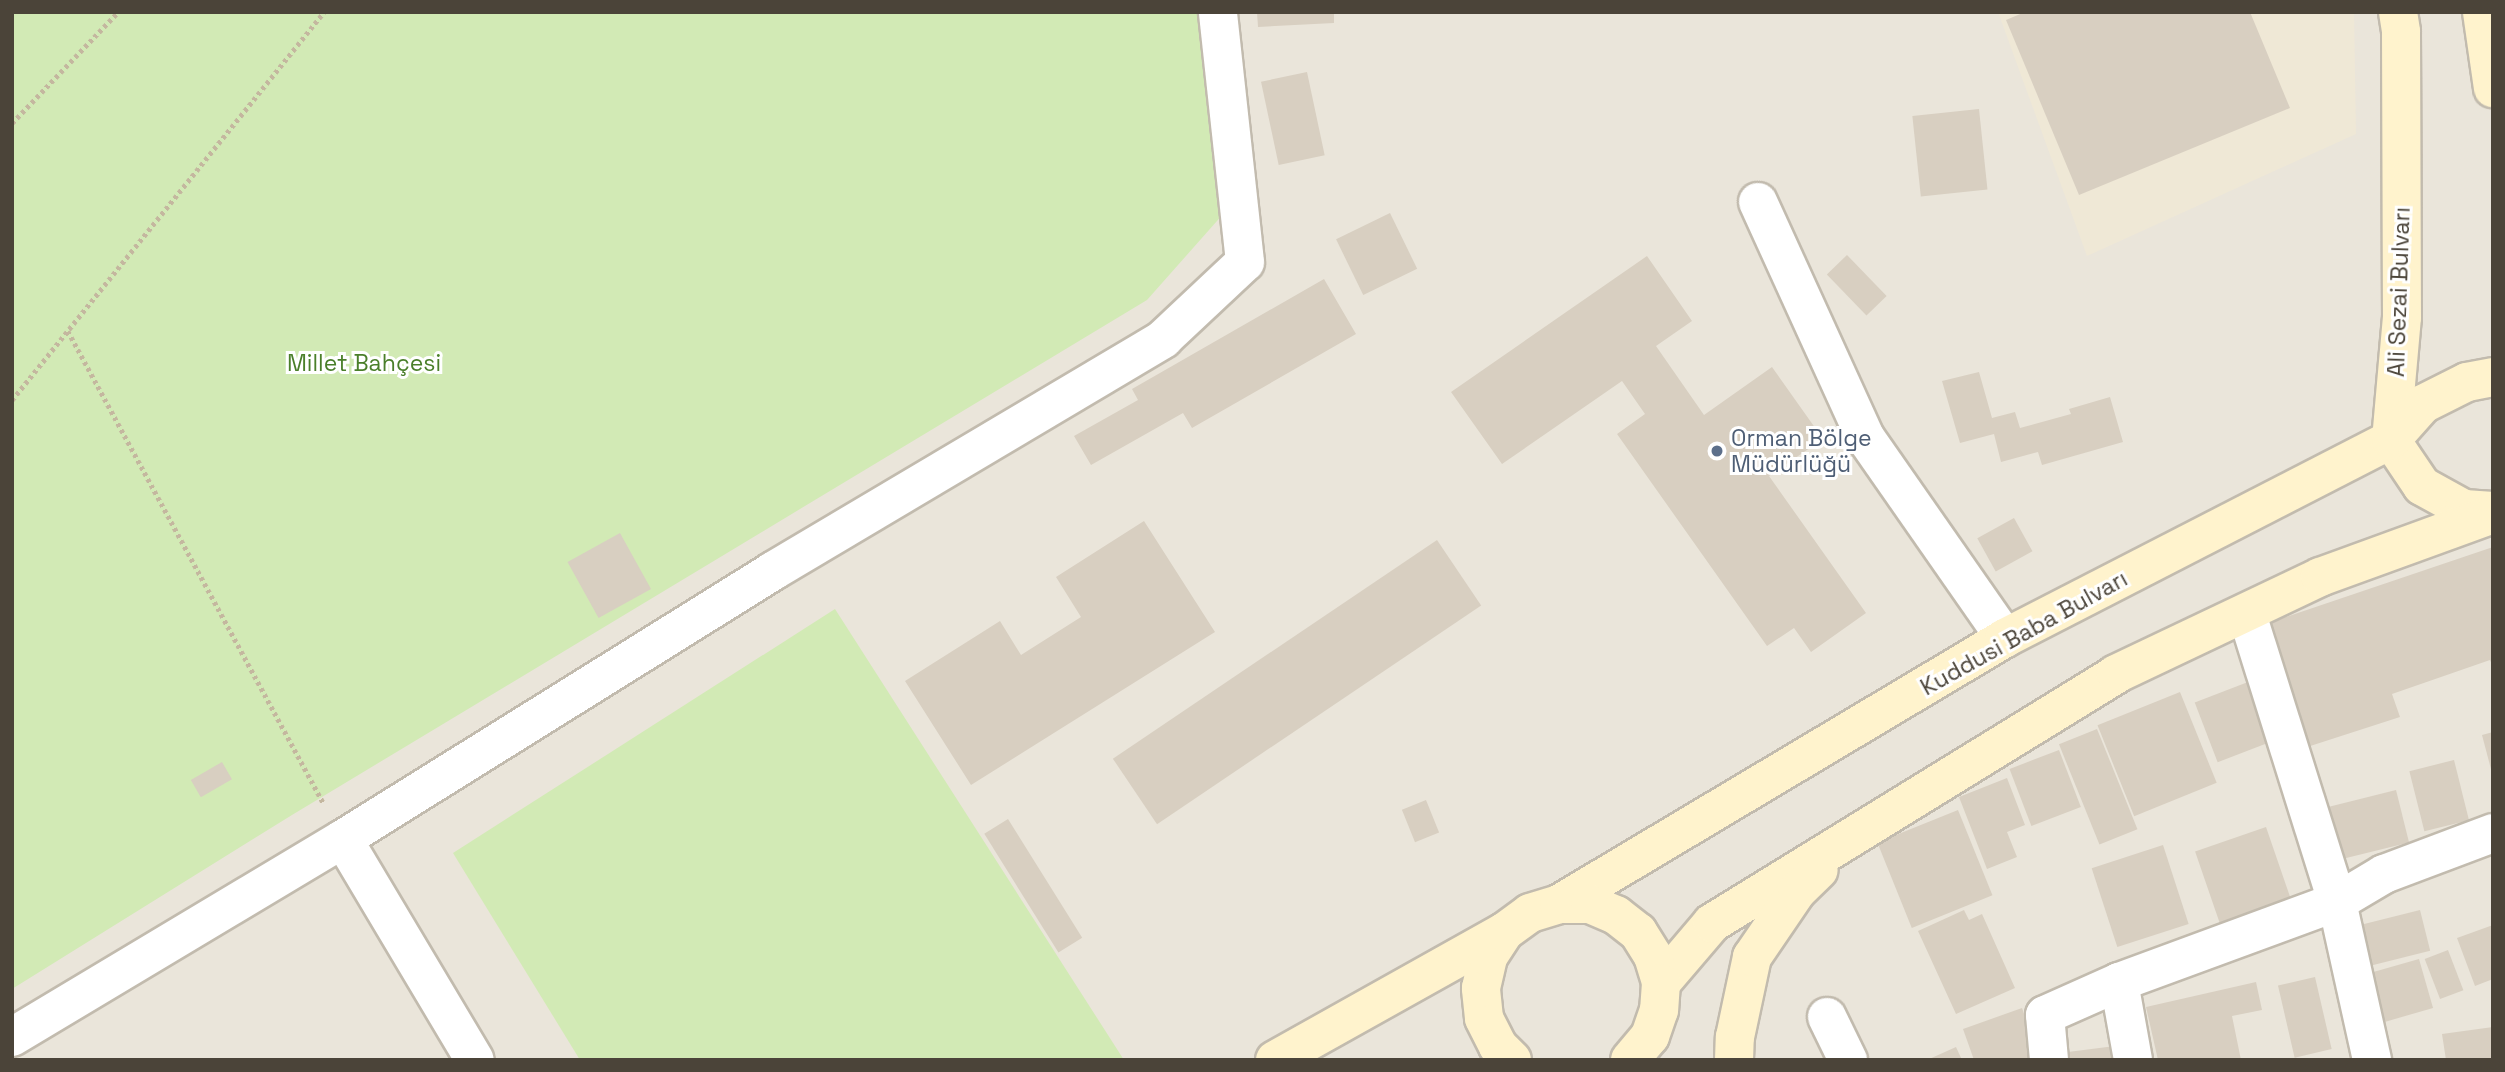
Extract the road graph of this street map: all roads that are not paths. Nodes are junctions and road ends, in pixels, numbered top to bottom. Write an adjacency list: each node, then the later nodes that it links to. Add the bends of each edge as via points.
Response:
1 (1218, 12): 13 (street, via 1245,262 1163,339 773,570)
2 (2398, 12): 7 (main road, Ali Sezai Bulvarı, via 2402,317)
3 (2482, 12): 4 (main road)
4 (2493, 88)
5 (1758, 202): 10 (street, via 1865,437)
6 (2493, 377): 7 (main road, Kuddusi Baba Bulvarı, via 2467,382 2423,404)
7 (2391, 440): 8 (main road, via 2421,486 2464,509); 10 (main road, Kuddusi Baba Bulvarı)
8 (2493, 512): 9 (main road, via 2320,577)
9 (2247, 614): 12 (main road, via 2116,674); 14 (street)
10 (2005, 638): 15 (main road, Kuddusi Baba Bulvarı)
11 (2493, 833): 14 (street, via 2384,874)
12 (1852, 836): 18 (main road, via 1712,923); 26 (main road, via 1797,891 1752,957)
13 (343, 839): 20 (street); 21 (street)
14 (2337, 902): 17 (street); 30 (street)
15 (1559, 904): 16 (main road, via 1530,913); 18 (main road, via 1590,904 1616,915 1638,932 1653,956)
16 (1504, 932): 22 (main road); 23 (main road, via 1488,957 1481,988 1484,1018 1498,1046)
17 (2119, 982): 28 (street, via 2045,1015); 29 (street)
18 (1660, 997): 24 (main road, via 1650,1037); 25 (main road)
19 (1827, 1017): 27 (street)
20 (12, 1037)
21 (475, 1060)
22 (1275, 1060)
23 (1512, 1060)
24 (1630, 1060)
25 (1670, 1060)
26 (1734, 1060)
27 (1848, 1060)
28 (2049, 1060)
29 (2133, 1060)
30 (2372, 1060)

